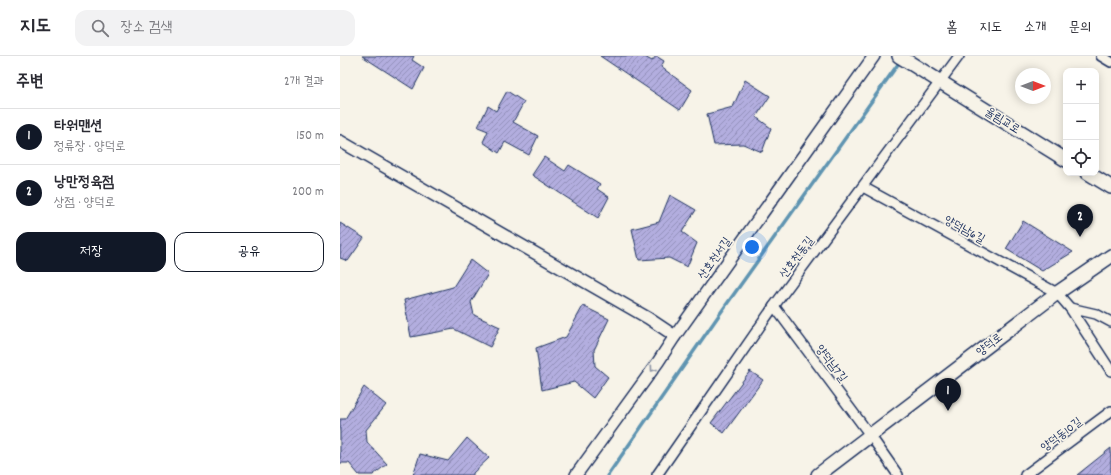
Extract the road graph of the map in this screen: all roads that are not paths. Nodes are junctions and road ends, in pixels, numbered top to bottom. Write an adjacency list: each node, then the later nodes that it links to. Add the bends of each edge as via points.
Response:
1 (874, 56): 17 (street, 산호천서길)
2 (899, 56): 6 (main road, 율림교로)
3 (959, 56): 6 (street, 산호천동길)
4 (1100, 56): 5 (street)
5 (1111, 62)
6 (939, 81): 8 (main road, 율림교로); 10 (street, 산호천동길)
7 (340, 141): 17 (street)
8 (1063, 158)
9 (1093, 176): 11 (main road)
10 (863, 187): 13 (street, 양덕남6길); 14 (street, 산호천동길)
11 (1111, 187)
12 (1111, 256): 13 (main road, 양덕로)
13 (1057, 293): 15 (street); 20 (main road, 양덕로)
14 (774, 306): 20 (street, 양덕남7길); 22 (street, 산호천동길)
15 (1070, 308): 16 (street, via 1096,314); 18 (street)
16 (1111, 322)
17 (675, 336): 21 (street, 산호천서길, one-way to 21)
18 (1111, 371)
19 (1111, 411): 25 (street, 양덕동10길)
20 (870, 435): 23 (main road, 양덕로); 24 (street)
21 (576, 475)
22 (657, 475)
23 (818, 475)
24 (898, 475)
25 (1026, 475)

